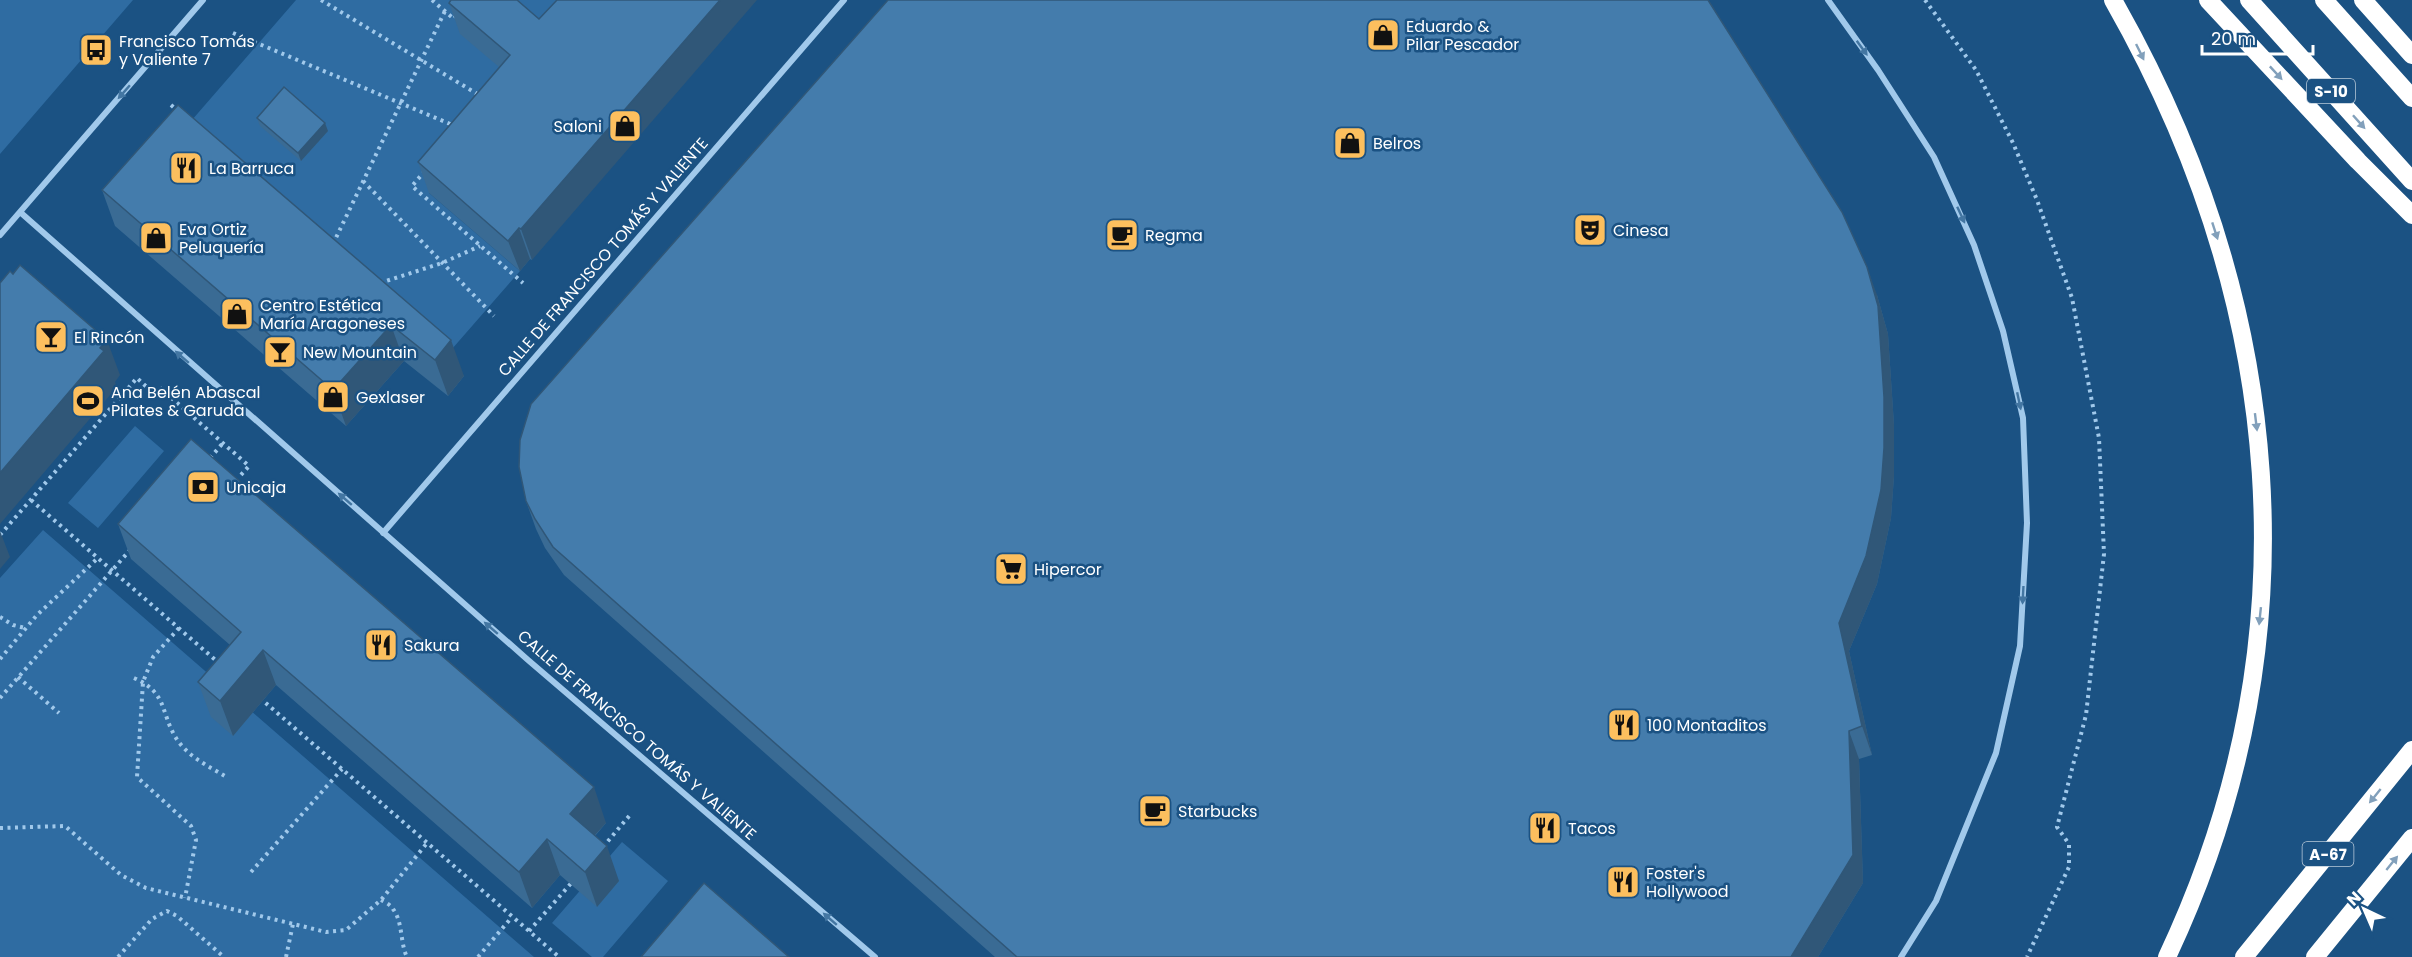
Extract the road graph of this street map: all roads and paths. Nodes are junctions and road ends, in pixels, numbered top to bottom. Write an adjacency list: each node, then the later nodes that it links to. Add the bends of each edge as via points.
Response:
1 (203, 0): 26 (street, one-way to 26)
2 (321, 0): 16 (path)
3 (432, 0): 12 (path)
4 (844, 0): 39 (street, CALLE DE FRANCISCO TOMÁS Y VALIENTE)
5 (1828, 0): 77 (street, one-way to 77, via 1934,158 1974,245 2004,331 2023,418 2027,523 2020,646 1996,753 1936,901)
6 (1925, 0): 78 (path, via 1976,70 2037,200 2072,298 2099,438 2103,565 2086,715 2057,827 2069,844 2069,867)
7 (2113, 0): 79 (highway, one-way to 79, via 2180,135 2226,263 2250,372 2263,525 2262,601 2243,736 2215,837 2191,906)
8 (2208, 0): 27 (highway, one-way to 27)
9 (2249, 0): 25 (highway, S-10, one-way to 25)
10 (2324, 0): 17 (highway)
11 (2363, 0): 15 (highway)
12 (444, 11): 13 (path, via 454,19); 16 (path)
13 (459, 13)
14 (233, 33): 19 (path)
15 (2412, 55)
16 (422, 59): 18 (path); 19 (path)
17 (2412, 98)
18 (487, 100)
19 (401, 102): 22 (path); 24 (path)
20 (171, 105): 21 (path)
21 (184, 116)
22 (461, 129)
23 (426, 170): 30 (path, via 412,186)
24 (363, 181): 29 (path, via 332,245); 31 (path)
25 (2412, 181)
26 (20, 212): 28 (street); 39 (street, CALLE DE FRANCISCO TOMÁS Y VALIENTE, one-way to 26)
27 (2412, 215)
28 (0, 235)
29 (324, 237)
30 (480, 246): 31 (path); 32 (path)
31 (442, 262): 33 (path, via 378,284); 34 (path)
32 (523, 283)
33 (387, 292)
34 (494, 316)
35 (223, 443): 36 (path); 37 (path, via 249,466); 38 (path, via 159,387 153,393 137,378)
36 (208, 460)
37 (240, 476)
38 (31, 500): 40 (path); 42 (path)
39 (384, 533): 76 (street, CALLE DE FRANCISCO TOMÁS Y VALIENTE, one-way to 39)
40 (0, 536)
41 (134, 545): 43 (path)
42 (98, 558): 43 (path); 45 (path)
43 (112, 570): 46 (path); 49 (path)
44 (0, 616): 45 (path)
45 (25, 628): 47 (path)
46 (179, 628): 48 (path); 51 (path, via 153,657)
47 (0, 659)
48 (228, 670)
49 (18, 677): 53 (path); 54 (path)
50 (134, 678): 51 (path)
51 (143, 682): 57 (path, via 158,694 176,738 195,758); 65 (path, via 136,777 191,826 196,840)
52 (253, 692): 56 (path)
53 (0, 699)
54 (59, 712)
55 (2412, 750): 80 (highway, A-67, one-way to 80)
56 (342, 770): 61 (path); 63 (path)
57 (225, 776)
58 (630, 815): 62 (path)
59 (2, 826): 65 (path, via 65,826 121,875 146,888)
60 (2412, 838): 81 (highway, one-way to 60)
61 (427, 843): 66 (path); 67 (path)
62 (602, 848)
63 (251, 872)
64 (581, 872): 69 (path)
65 (185, 898): 68 (path)
66 (381, 900): 68 (path, via 346,930 326,932); 73 (path, via 393,908)
67 (512, 917): 69 (path); 74 (path)
68 (293, 924): 72 (path)
69 (529, 931): 75 (path)
70 (118, 957): 71 (path, via 152,919 167,911)
71 (224, 957)
72 (286, 957)
73 (407, 957)
74 (478, 957)
75 (559, 957)
76 (875, 957)
77 (1901, 957)
78 (2027, 957)
79 (2167, 957)
80 (2244, 957)
81 (2315, 957)

